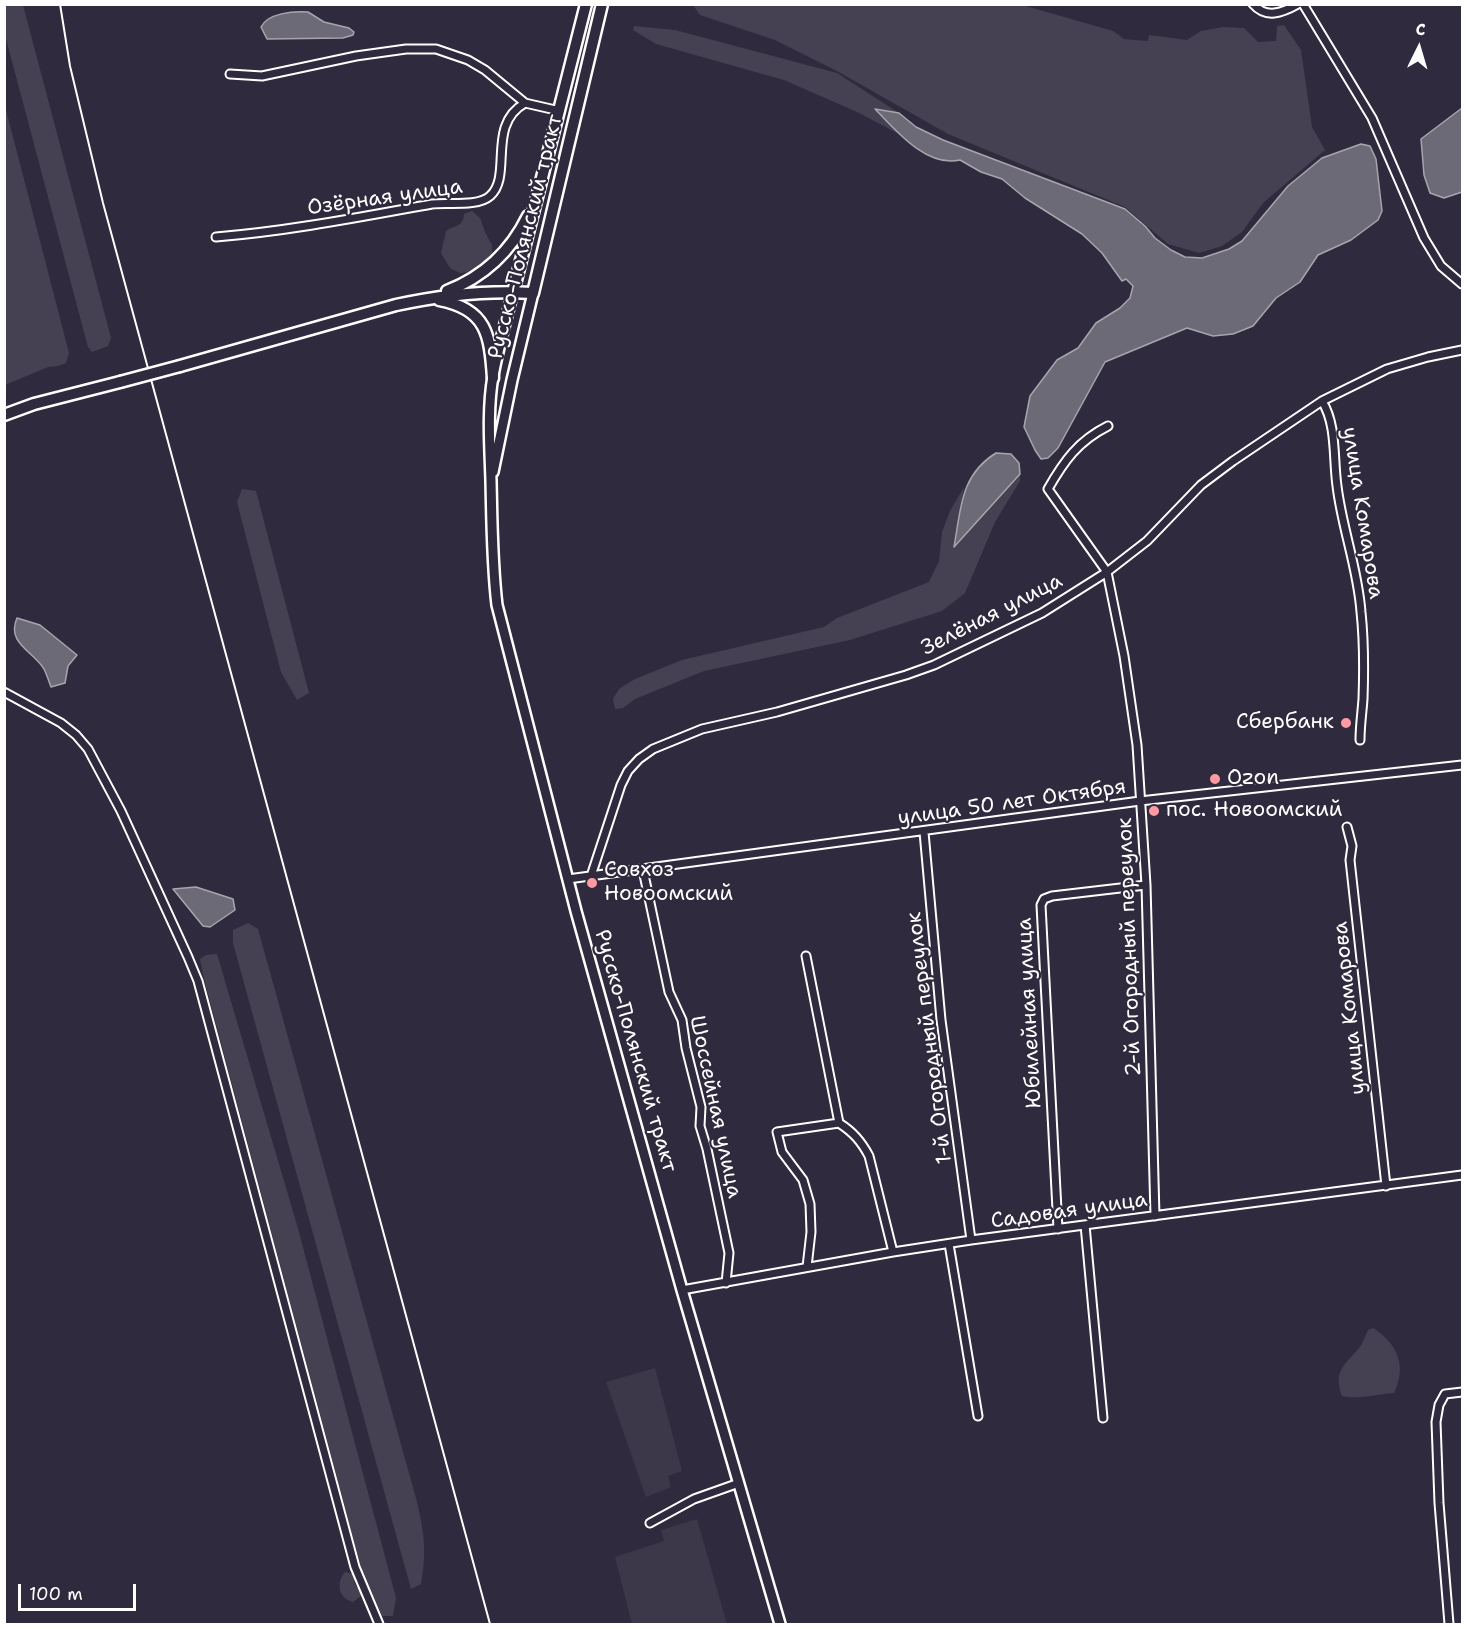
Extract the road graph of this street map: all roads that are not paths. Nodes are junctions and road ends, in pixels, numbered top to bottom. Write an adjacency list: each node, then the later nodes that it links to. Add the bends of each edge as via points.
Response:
1 (586, 4): 8 (main road, Русско-Полянский тракт)
2 (602, 4): 13 (main road, Русско-Полянский тракт)
3 (1252, 4): 4 (street, via 1265,13 1278,14)
4 (1298, 4)
5 (1304, 4): 11 (street, via 1372,118 1434,256)
6 (230, 74): 7 (street, via 262,76 356,56 430,49 468,60)
7 (525, 103): 8 (street); 10 (street, Озёрная улица, via 509,119 498,180 488,198)
8 (560, 111): 9 (main road, Русско-Полянский тракт)
9 (540, 188): 12 (main road, Русско-Полянский тракт); 14 (main road, via 518,235 496,260 460,286)
10 (216, 237)
11 (1462, 284)
12 (513, 292): 13 (main road); 14 (main road); 16 (main road, Русско-Полянский тракт)
13 (533, 293): 20 (main road, Русско-Полянский тракт)
14 (430, 298): 16 (main road, via 457,304 481,321 491,346); 18 (main road, bridge)
15 (1462, 350): 17 (street, Зелёная улица, via 1387,369)
16 (493, 378): 20 (main road, Русско-Полянский тракт)
17 (1322, 401): 21 (street, Зелёная улица, via 1201,485 1147,541); 23 (street, улица Комарова, via 1329,411 1344,532 1358,585 1363,700)
18 (4, 415)
19 (1108, 426): 21 (street, via 1089,435 1063,462 1048,489)
20 (491, 480): 30 (main road, Русско-Полянский тракт, via 492,554 498,605)
21 (1107, 572): 25 (street, 2-й Огородный переулок, via 1137,746); 29 (street, Зелёная улица, via 1042,613 934,665 849,693 702,729 653,749 628,771 621,785)
22 (4, 692): 50 (street, via 61,723 88,749 122,811 198,981 355,1567)
23 (1360, 740)
24 (1462, 765): 25 (street, улица 50 лет Октября)
25 (1140, 801): 27 (street, улица 50 лет Октября); 31 (street, 2-й Огородный переулок)
26 (1347, 827): 35 (street, улица Комарова)
27 (924, 832): 28 (street, улица 50 лет Октября); 39 (street, 1-й Огородный переулок, via 941,1020)
28 (643, 870): 29 (street, улица 50 лет Октября); 43 (street, Шоссейная улица, via 669,992 682,1020 701,1107 700,1126 729,1253)
29 (591, 876): 30 (street, улица 50 лет Октября)
30 (568, 879): 44 (main road, Русско-Полянский тракт)
31 (1146, 885): 36 (street, 2-й Огородный переулок); 38 (street, Юбилейная улица, via 1052,896 1041,905)
32 (806, 956): 33 (street)
33 (839, 1123): 41 (street, via 861,1141 869,1156); 42 (street, via 777,1132 782,1152 803,1180 810,1204)
34 (1462, 1175): 35 (street, Садовая улица)
35 (1386, 1186): 36 (street, Садовая улица)
36 (1155, 1216): 37 (street, Садовая улица)
37 (1085, 1225): 38 (street, Садовая улица); 47 (street)
38 (1058, 1229): 39 (street, Садовая улица)
39 (971, 1240): 40 (street, Садовая улица)
40 (949, 1244): 41 (street, Садовая улица); 46 (street)
41 (893, 1252): 42 (street, Садовая улица)
42 (807, 1267): 43 (street, Садовая улица)
43 (726, 1283): 44 (street, Садовая улица)
44 (682, 1290): 48 (main road, Русско-Полянский тракт)
45 (1462, 1392): 52 (street, via 1445,1394 1436,1422)
46 (978, 1416)
47 (1103, 1418)
48 (739, 1483): 49 (street, via 694,1499); 51 (main road, Русско-Полянский тракт)
49 (650, 1523)
50 (379, 1624)
51 (780, 1624)
52 (1449, 1624)

